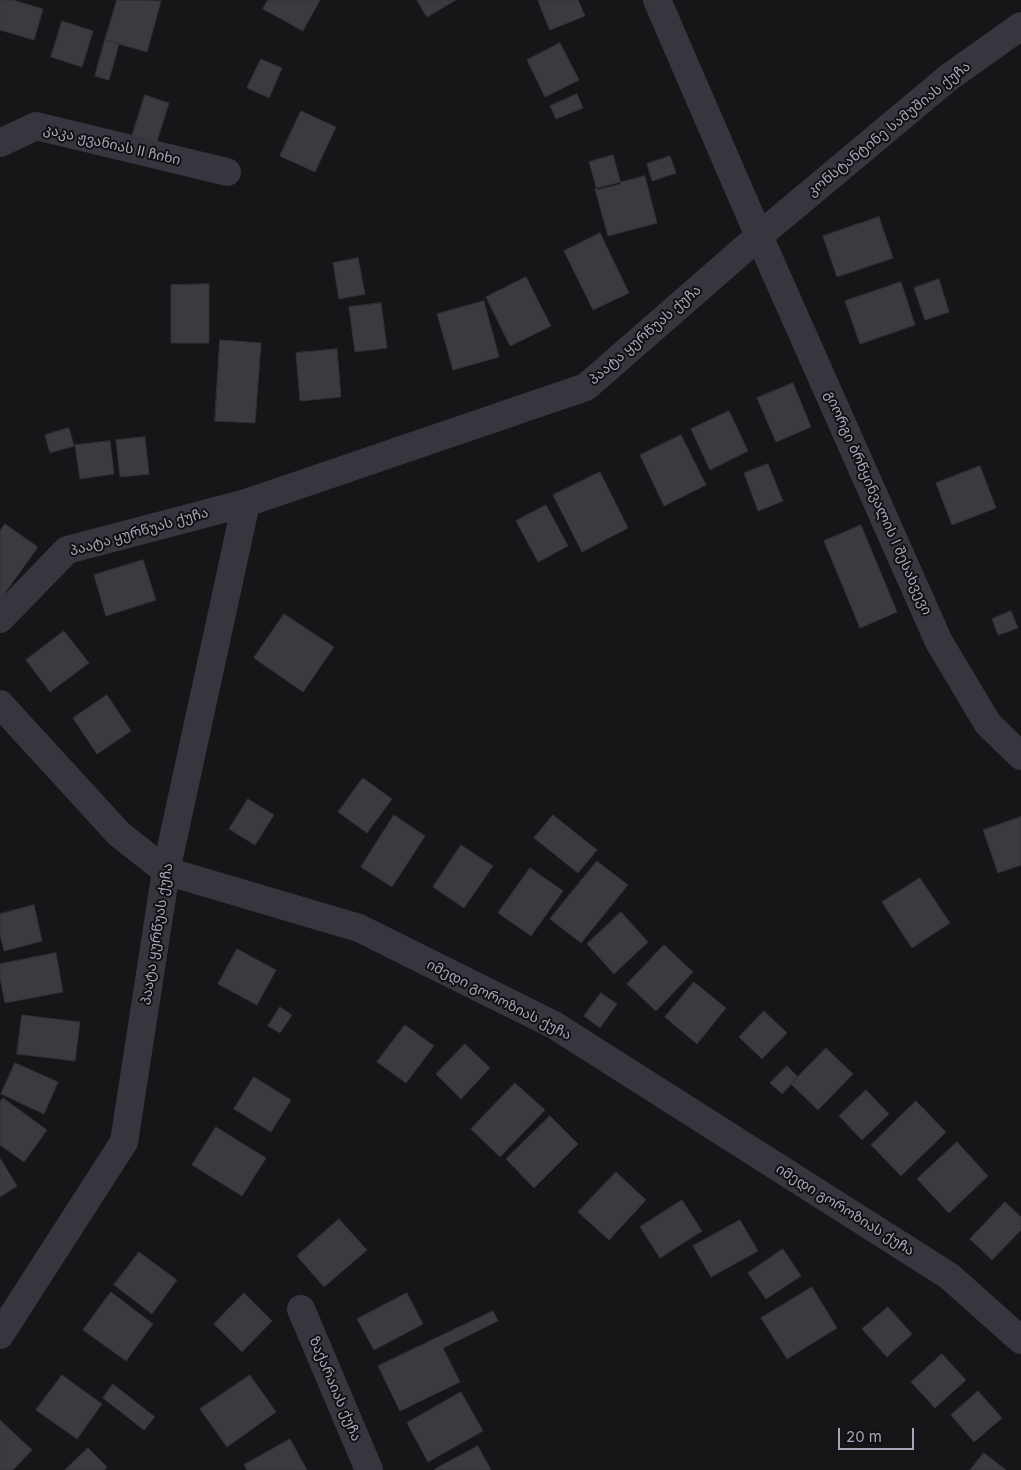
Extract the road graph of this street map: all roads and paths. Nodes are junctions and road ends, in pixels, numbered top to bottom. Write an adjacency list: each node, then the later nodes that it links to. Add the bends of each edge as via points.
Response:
1 (657, 0): 5 (street)
2 (1021, 26): 5 (street, კონსტანტინე სამუშიას ქუჩა, via 948,78)
3 (0, 143): 4 (street, კაკა ჟვანიას II ჩიხი, via 36,126)
4 (227, 172)
5 (759, 236): 6 (street, პაატა ყურწუას ქუჩა, via 586,387); 9 (street, გიორგი ბრწყინვალის I შესახვევი, via 939,642 988,724)
6 (246, 503): 7 (street, პაატა ყურწუას ქუჩა, via 66,550); 10 (street, პაატა ყურწუას ქუჩა)
7 (0, 619)
8 (0, 704): 10 (street, იმედი გოროზიას ქუჩა, via 119,834)
9 (1021, 756)
10 (166, 870): 12 (street, პაატა ყურწუას ქუჩა, via 124,1142); 13 (street, იმედი გოროზიას ქუჩა, via 359,928 554,1025 949,1276)
11 (302, 1308): 14 (street, ზაქარაიას ქუჩა)
12 (0, 1335)
13 (1021, 1340)
14 (369, 1470)

